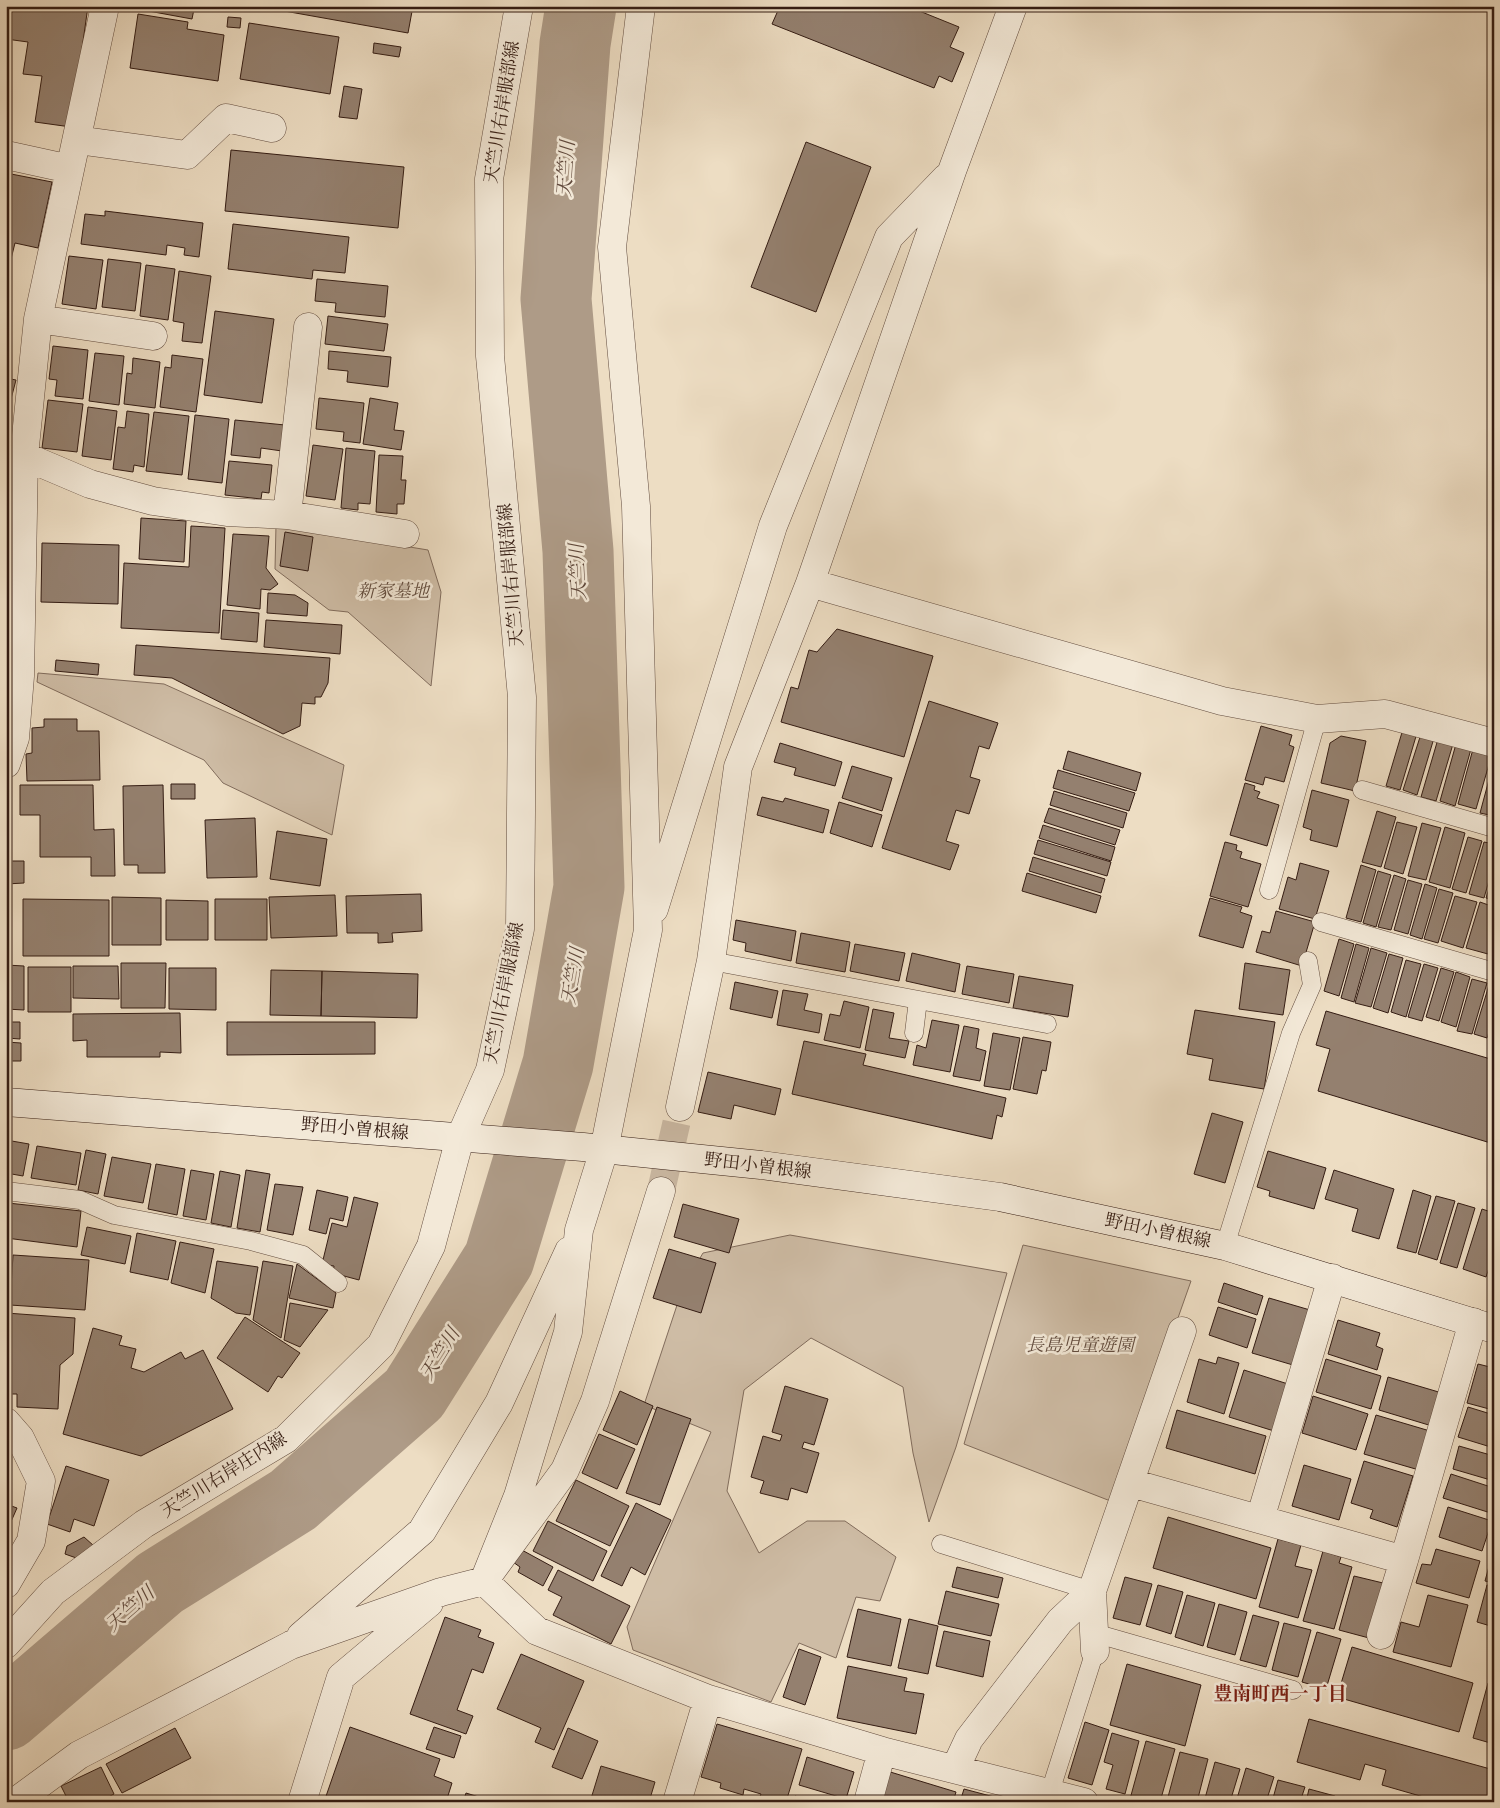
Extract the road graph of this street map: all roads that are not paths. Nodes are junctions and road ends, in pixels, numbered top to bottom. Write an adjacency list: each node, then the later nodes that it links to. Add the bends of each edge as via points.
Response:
1 (106, 6): 6 (street)
2 (519, 6): 34 (street, 天竺川右岸服部線, via 490,179 490,356 522,697 520,929)
3 (641, 6): 25 (street, via 612,246 636,506)
4 (1013, 6): 9 (street)
5 (272, 128): 6 (street, via 226,118 187,154)
6 (77, 140): 8 (street)
7 (6, 155): 8 (street)
8 (70, 169): 10 (street)
9 (952, 171): 17 (street); 25 (street, via 890,237 780,508)
10 (38, 319): 12 (street); 13 (street)
11 (308, 327): 15 (street)
12 (153, 336)
13 (24, 456): 14 (street); 15 (street, via 90,484 153,501 227,512)
14 (15, 514): 20 (street, via 20,676 15,738)
15 (287, 515): 16 (street)
16 (405, 534)
17 (810, 583): 18 (street, via 1222,701); 26 (street, via 738,767)
18 (1317, 719): 19 (street, via 1385,714); 23 (lane)
19 (1494, 744)
20 (6, 764)
21 (1362, 790): 22 (lane)
22 (1494, 828)
23 (1269, 890)
24 (1321, 922): 28 (lane)
25 (648, 930): 35 (street)
26 (711, 961): 29 (lane); 33 (street)
27 (1308, 961): 39 (lane, via 1312,985 1291,1033)
28 (1494, 972)
29 (918, 1000): 30 (lane); 31 (lane)
30 (1047, 1024)
31 (914, 1033)
32 (6, 1102): 34 (street, 野田小曽根線)
33 (680, 1108)
34 (473, 1139): 35 (street, 野田小曽根線); 55 (street, 天竺川右岸庄内線, via 431,1246 381,1345 286,1439 144,1524 53,1592)
35 (593, 1148): 38 (street); 39 (street, 野田小曽根線, via 761,1165 1000,1197)
36 (6, 1191): 41 (lane, via 80,1200 114,1215 251,1241 303,1255)
37 (661, 1191): 49 (street, via 595,1401 565,1470)
38 (579, 1230): 49 (street, via 568,1332 518,1496); 56 (street, via 499,1403 422,1531)
39 (1225, 1246): 40 (street, 野田小曽根線)
40 (1332, 1278): 42 (street, 野田小曽根線); 46 (street)
41 (338, 1283)
42 (1483, 1325): 48 (street)
43 (1182, 1331): 45 (street)
44 (6, 1422): 50 (street, via 20,1438 41,1481 31,1542)
45 (1131, 1483): 46 (street); 51 (street)
46 (1260, 1519): 48 (street)
47 (941, 1544): 51 (lane)
48 (1404, 1560): 53 (street)
49 (484, 1581): 52 (street); 58 (street, via 537,1631)
50 (6, 1584)
51 (1092, 1591): 54 (street); 60 (street, via 1060,1621 969,1739)
52 (442, 1592): 56 (street); 63 (street, via 341,1677)
53 (1381, 1635)
54 (1094, 1642): 57 (lane); 61 (lane)
55 (6, 1644)
56 (290, 1645): 62 (street, via 79,1755)
57 (1293, 1690)
58 (708, 1700): 59 (street); 64 (street)
59 (882, 1751): 60 (street); 65 (street)
60 (955, 1769): 61 (street)
61 (1065, 1798)
62 (15, 1802)
63 (302, 1802)
64 (677, 1802)
65 (868, 1802)

